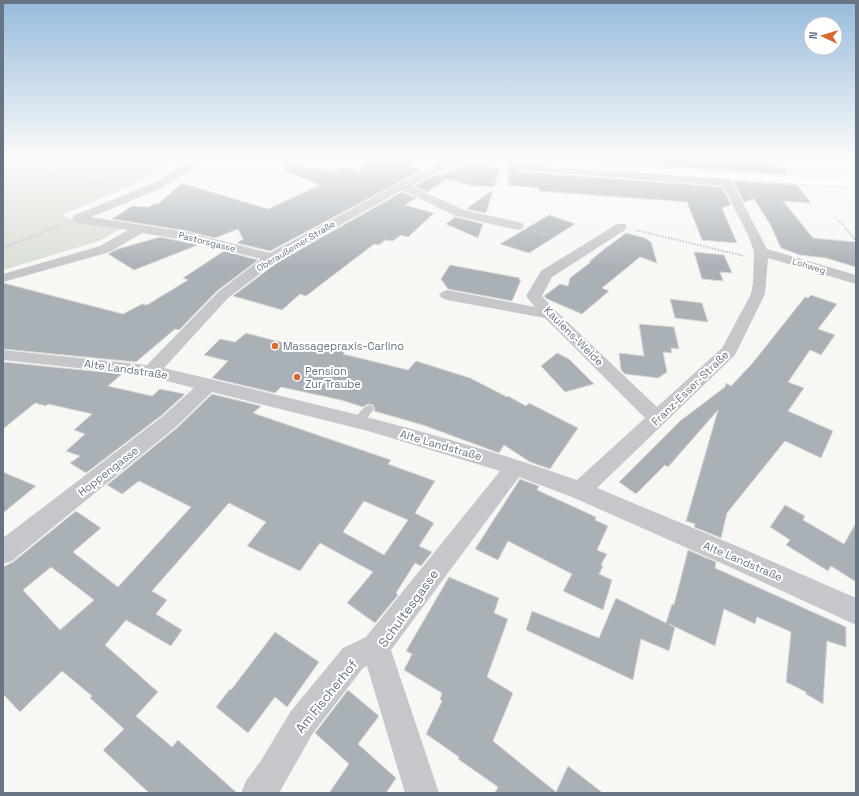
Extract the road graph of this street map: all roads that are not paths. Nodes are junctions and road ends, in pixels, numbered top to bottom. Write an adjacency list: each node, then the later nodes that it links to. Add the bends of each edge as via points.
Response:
1 (138, 195): 7 (street, Pastorsgasse, via 78,219)
2 (385, 195): 11 (street, Oberaußemer Straße)
3 (422, 195): 5 (street, via 460,213)
4 (733, 195): 10 (street, Franz-Esser-Straße, via 755,237)
5 (518, 226)
6 (622, 227): 9 (street)
7 (141, 228): 11 (street, Pastorsgasse, via 187,236); 12 (street, via 105,249)
8 (560, 248): 9 (street)
9 (578, 255): 15 (street, Kaulens-Weide, via 546,274 534,296)
10 (761, 256): 13 (street, Lohweg); 19 (street, Franz-Esser-Straße, via 758,294 729,351)
11 (272, 258): 17 (street, Oberaußemer Straße, via 223,295)
12 (3, 278)
13 (856, 280)
14 (447, 295): 15 (street)
15 (550, 314): 19 (street, Kaulens-Weide)
16 (3, 355): 17 (street, Alte Landstraße)
17 (151, 371): 18 (street, Alte Landstraße)
18 (208, 384): 20 (street, Alte Landstraße, via 364,415); 22 (street, Hoppengasse, via 170,421)
19 (658, 419): 21 (street, Franz-Esser-Straße)
20 (515, 467): 21 (street, Alte Landstraße); 24 (street, Schultesgasse)
21 (580, 491): 23 (street, Alte Landstraße)
22 (3, 553)
23 (856, 612)
24 (376, 647): 25 (street, Am Fischerhof, via 353,658 323,695 302,722); 26 (street, Schultesgasse)
25 (258, 793)
26 (422, 793)

